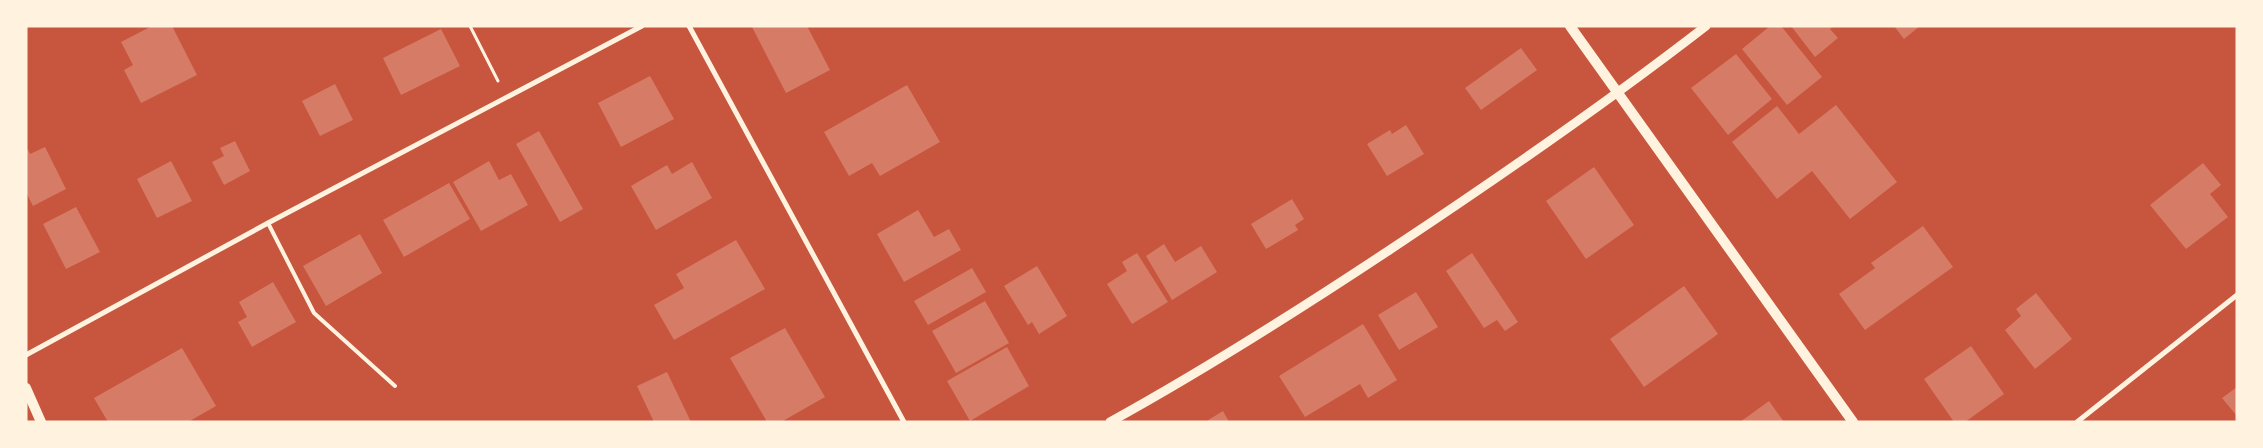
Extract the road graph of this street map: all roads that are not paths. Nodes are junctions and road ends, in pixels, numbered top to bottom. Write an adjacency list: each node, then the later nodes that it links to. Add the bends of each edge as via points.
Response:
1 (642, 26): 6 (street)
2 (689, 26): 12 (street)
3 (1570, 26): 5 (main road)
4 (1706, 26): 5 (street)
5 (1618, 93): 13 (street, via 1291,315); 14 (main road)
6 (268, 223): 8 (street); 9 (lane, via 314,313)
7 (2237, 295): 15 (street)
8 (26, 355)
9 (395, 386)
10 (26, 388): 11 (main road)
11 (41, 422)
12 (904, 422)
13 (1110, 422)
14 (1853, 422)
15 (2077, 422)

